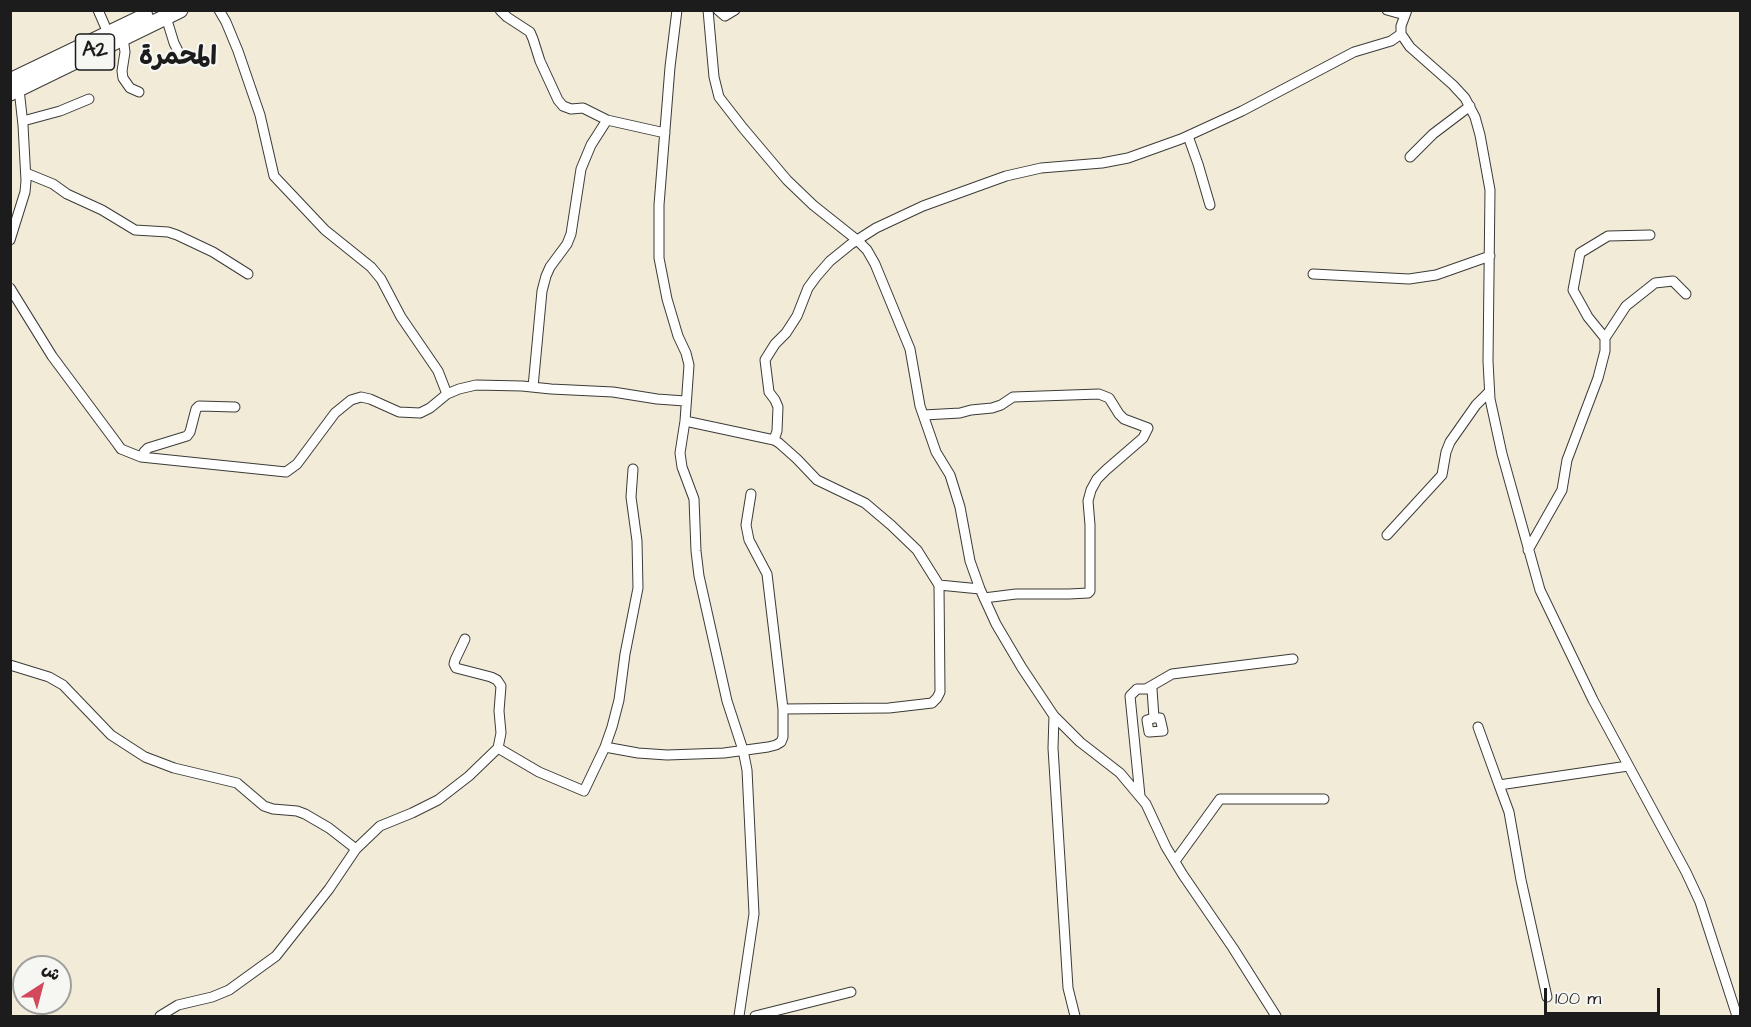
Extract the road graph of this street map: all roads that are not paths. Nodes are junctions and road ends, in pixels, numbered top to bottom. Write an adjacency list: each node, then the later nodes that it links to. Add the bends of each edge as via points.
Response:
1 (98, 10): 12 (street)
2 (219, 10): 36 (street, via 260,115 274,176 325,230 376,273 438,371)
3 (500, 10): 18 (street, via 530,32 558,100 566,108 583,108)
4 (677, 10): 20 (street)
5 (708, 10): 27 (street, via 719,97 787,180)
6 (718, 10): 7 (street, via 725,16)
7 (735, 10)
8 (1387, 10): 10 (street)
9 (158, 13): 12 (highway, A2); 13 (street)
10 (1406, 13): 11 (street)
11 (1401, 34): 17 (street); 21 (street, via 1391,41 1354,51)
12 (116, 35): 14 (highway, A2); 15 (street, via 125,52 123,78)
13 (182, 59)
14 (13, 88): 19 (street)
15 (139, 92)
16 (89, 99): 19 (street)
17 (1470, 106): 22 (street, via 1432,134); 28 (street, via 1488,173)
18 (607, 120): 20 (street); 34 (street, via 581,169 571,234 546,276)
19 (23, 121): 23 (street)
20 (665, 133): 37 (street, via 659,258 667,299 686,353)
21 (1188, 136): 24 (street); 27 (street, via 1128,158 1006,176 923,206)
22 (1410, 157)
23 (26, 173): 26 (street, via 25,192); 29 (street, via 135,230 177,235)
24 (1210, 205)
25 (1650, 234): 33 (street, via 1608,236 1580,253 1573,290)
26 (10, 240)
27 (857, 240): 39 (street, via 875,264 910,349); 41 (street, via 816,277 797,316 765,360 769,392 778,407)
28 (1490, 256): 30 (street, via 1436,275 1409,279); 35 (street)
29 (248, 274)
30 (1313, 274)
31 (10, 288): 42 (street, via 52,356 116,442 129,453)
32 (1686, 294): 33 (street, via 1673,281 1655,283 1626,306)
33 (1605, 338): 46 (street, via 1598,378 1567,460 1562,490)
34 (533, 387): 36 (street, via 476,385); 37 (street)
35 (1489, 392): 45 (street, via 1450,442 1442,475); 46 (street)
36 (447, 394): 42 (street, via 420,412 399,412 361,397 351,400 335,413 297,464 286,472)
37 (685, 401): 40 (street)
38 (235, 407): 42 (street, via 199,406 187,436 148,448)
39 (924, 415): 48 (street, via 936,452 950,475 970,561); 48 (street, via 992,408 1012,398 1099,394 1109,398 1125,419 1148,428 1143,438 1106,470 1091,490 1090,591)
40 (685, 421): 41 (street); 59 (street, via 680,453 694,499 699,576 727,701)
41 (774, 440): 47 (street, via 817,480 865,504 891,525 917,550)
42 (143, 457)
43 (633, 469): 57 (street, via 631,497 638,588 618,700)
44 (751, 494): 53 (street, via 746,525 749,540 767,574)
45 (1387, 535)
46 (1528, 550): 60 (street, via 1540,590)
47 (939, 585): 48 (street); 53 (street, via 940,692 935,701 888,708)
48 (982, 594): 54 (street, via 996,624)
49 (465, 639): 58 (street, via 454,660 456,668 491,677 501,686)
50 (1293, 659): 52 (street, via 1172,674)
51 (10, 665): 64 (street, via 63,685 111,735 145,757 237,783 264,806 305,814)
52 (1146, 689): 55 (street, via 1152,689); 62 (street, via 1137,689 1130,696)
53 (783, 709): 59 (street, via 781,742)
54 (1054, 716): 62 (street, via 1120,773); 71 (street, via 1066,964)
55 (1154, 718)
56 (1478, 727): 61 (street)
57 (605, 747): 58 (street, via 584,791 539,772); 59 (street, via 667,755)
58 (498, 748): 64 (street, via 438,800 380,826)
59 (743, 750): 69 (street, via 754,914)
60 (1628, 766): 61 (street); 73 (street, via 1700,902)
61 (1499, 785): 67 (street, via 1509,812)
62 (1140, 797): 65 (street)
63 (1324, 799): 65 (street, via 1220,799)
64 (356, 849): 68 (street, via 276,956 229,990 178,1005)
65 (1175, 861): 72 (street)
66 (851, 992): 70 (street)
67 (1547, 997)
68 (160, 1017)
69 (739, 1017)
70 (755, 1017)
71 (1075, 1017)
72 (1276, 1017)
73 (1737, 1017)

